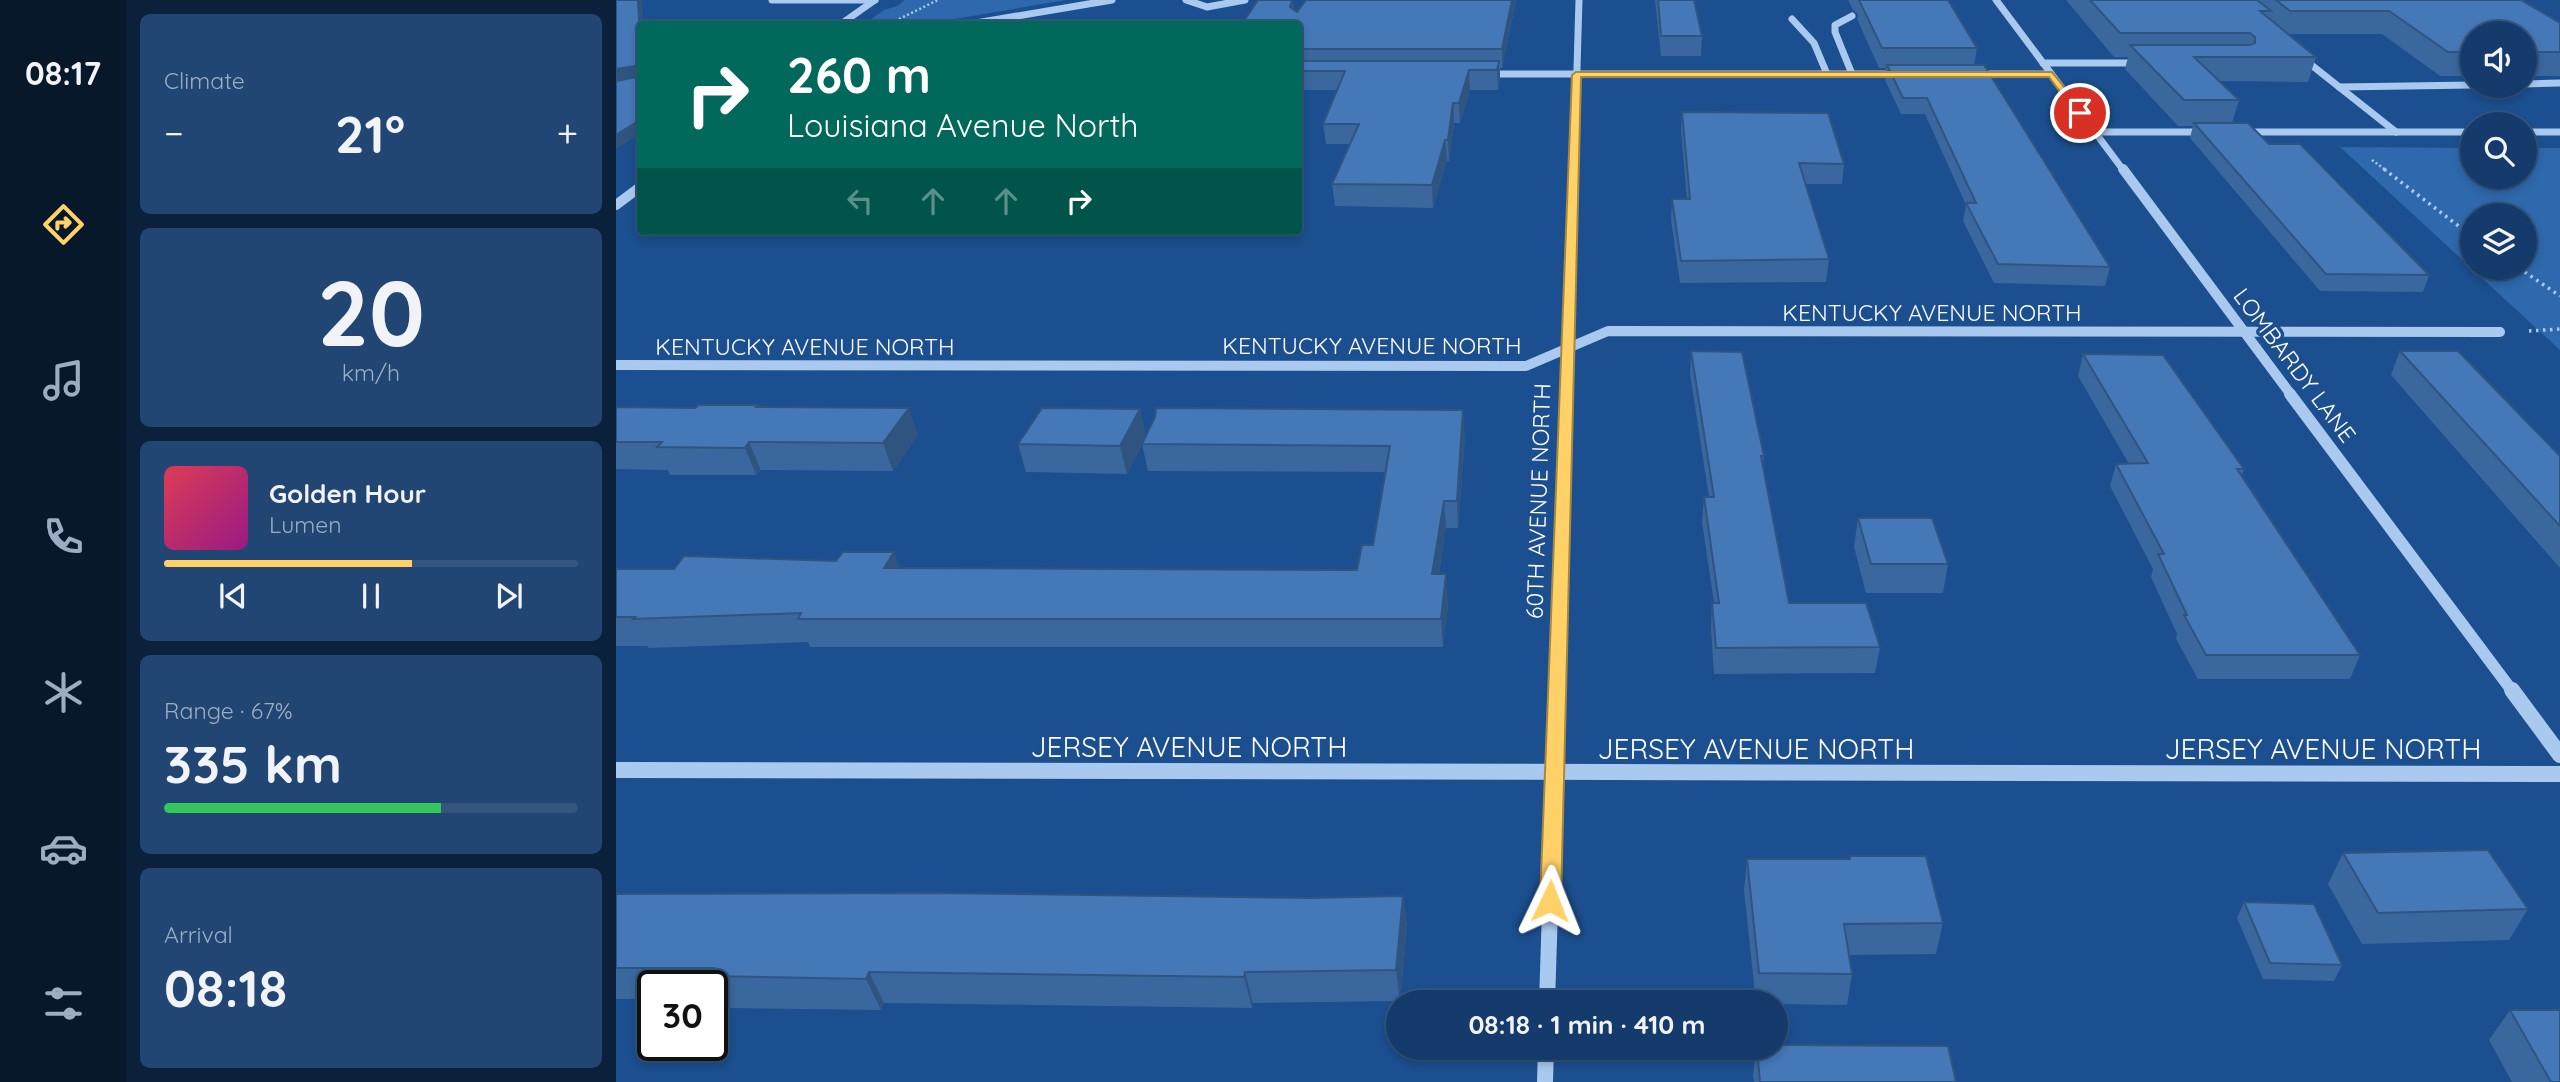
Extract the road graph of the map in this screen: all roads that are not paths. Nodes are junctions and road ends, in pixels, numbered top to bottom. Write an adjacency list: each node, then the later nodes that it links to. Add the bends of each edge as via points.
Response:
1 (772, 0): 2 (street)
2 (875, 0): 10 (street)
3 (1112, 0): 11 (street)
4 (1186, 0): 5 (street, via 1195,7 1212,7)
5 (1245, 0)
6 (1579, 0): 16 (street, 60TH AVENUE NORTH)
7 (1996, 0): 13 (street, LOMBARDY LANE)
8 (1852, 16): 18 (street, via 1835,25)
9 (1792, 19): 17 (street, via 1815,43)
10 (845, 21)
11 (988, 21)
12 (2289, 46): 25 (street)
13 (2043, 63): 14 (street); 21 (street, LOMBARDY LANE)
14 (2150, 63)
15 (1479, 74): 16 (street)
16 (1576, 75): 17 (street); 37 (street, 60TH AVENUE NORTH)
17 (1827, 75): 18 (street)
18 (1852, 75): 19 (street)
19 (1905, 75)
20 (1972, 75): 21 (street)
21 (2052, 75): 26 (street, LOMBARDY LANE)
22 (2560, 83): 23 (street)
23 (2537, 84)
24 (2460, 85): 25 (street)
25 (2339, 87): 29 (street)
26 (2094, 132): 27 (street); 35 (street, LOMBARDY LANE)
27 (2217, 132)
28 (2231, 132): 29 (street)
29 (2396, 132): 30 (street)
30 (2460, 132)
31 (2537, 132): 32 (street)
32 (2560, 132)
33 (637, 189): 34 (street)
34 (616, 205)
35 (2244, 332): 36 (street, KENTUCKY AVENUE NORTH); 37 (street, KENTUCKY AVENUE NORTH, via 1608,331); 39 (street, LOMBARDY LANE)
36 (2500, 332)
37 (1568, 348): 38 (street, KENTUCKY AVENUE NORTH, via 1526,366); 41 (street, 60TH AVENUE NORTH)
38 (616, 365)
39 (2560, 755)
40 (616, 770): 41 (street, JERSEY AVENUE NORTH)
41 (1554, 774): 42 (street, JERSEY AVENUE NORTH); 43 (street, 60TH AVENUE NORTH)
42 (2560, 774)
43 (1547, 990)
44 (1546, 1060): 45 (street)
45 (1545, 1082)

